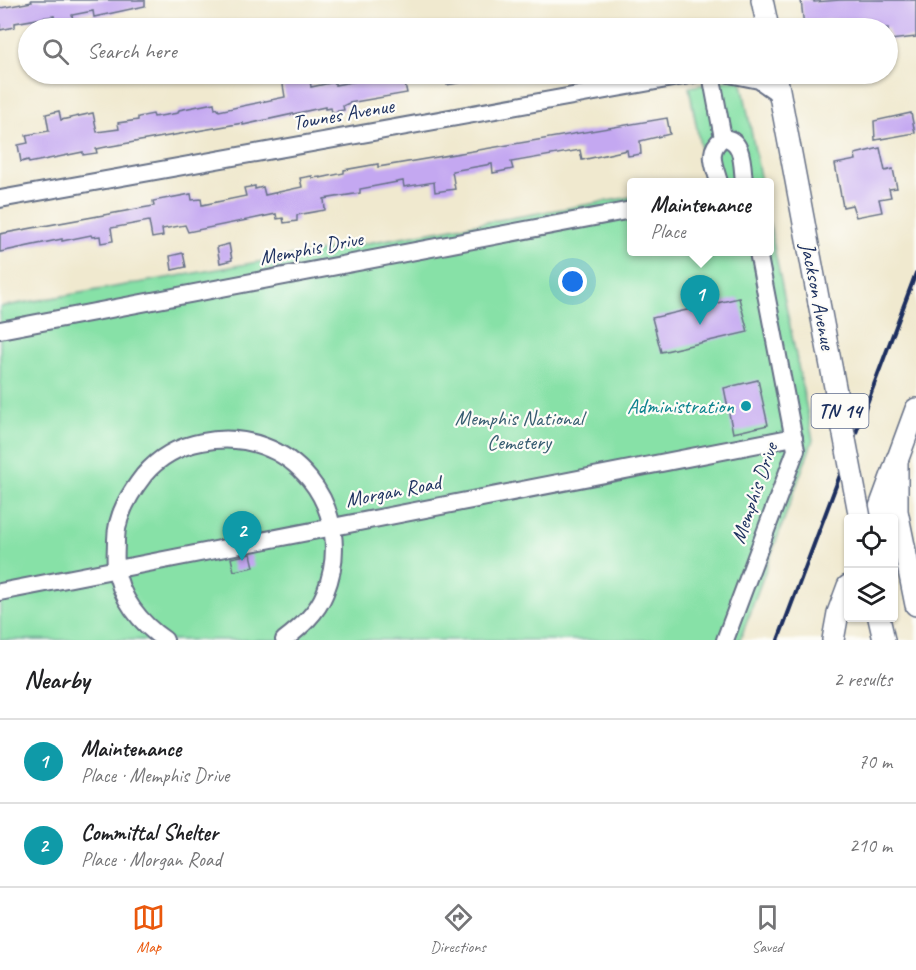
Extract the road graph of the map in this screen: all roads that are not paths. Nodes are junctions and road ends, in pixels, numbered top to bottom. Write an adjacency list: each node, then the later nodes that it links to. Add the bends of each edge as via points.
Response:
1 (762, 0): 2 (main road)
2 (766, 18)
3 (639, 84): 9 (street, Townes Avenue)
4 (713, 84): 6 (street)
5 (777, 84): 16 (main road, Jackson Avenue / TN 14, bridge)
6 (723, 138): 7 (street, via 711,154); 8 (street, via 731,138 738,145)
7 (717, 178)
8 (743, 178)
9 (0, 199)
10 (627, 211): 12 (street, Memphis Drive)
11 (759, 256): 14 (street, Memphis Drive)
12 (0, 330)
13 (916, 409): 15 (main road)
14 (794, 437): 18 (street, Morgan Road); 26 (street, Memphis Drive, via 796,450)
15 (897, 459): 17 (main road); 22 (main road, via 897,511)
16 (859, 514)
17 (878, 514)
18 (333, 525): 19 (street, Morgan Road); 19 (street, via 319,490 294,462 251,442 222,438 185,445 153,465 128,495 116,531); 25 (street, via 334,560 325,594 306,623)
19 (116, 569): 20 (street, Morgan Road); 24 (street, via 128,601 149,629)
20 (0, 592)
21 (844, 597): 27 (main road)
22 (916, 605)
23 (880, 622): 28 (main road)
24 (165, 640)
25 (284, 640)
26 (725, 640)
27 (833, 640)
28 (884, 640)

